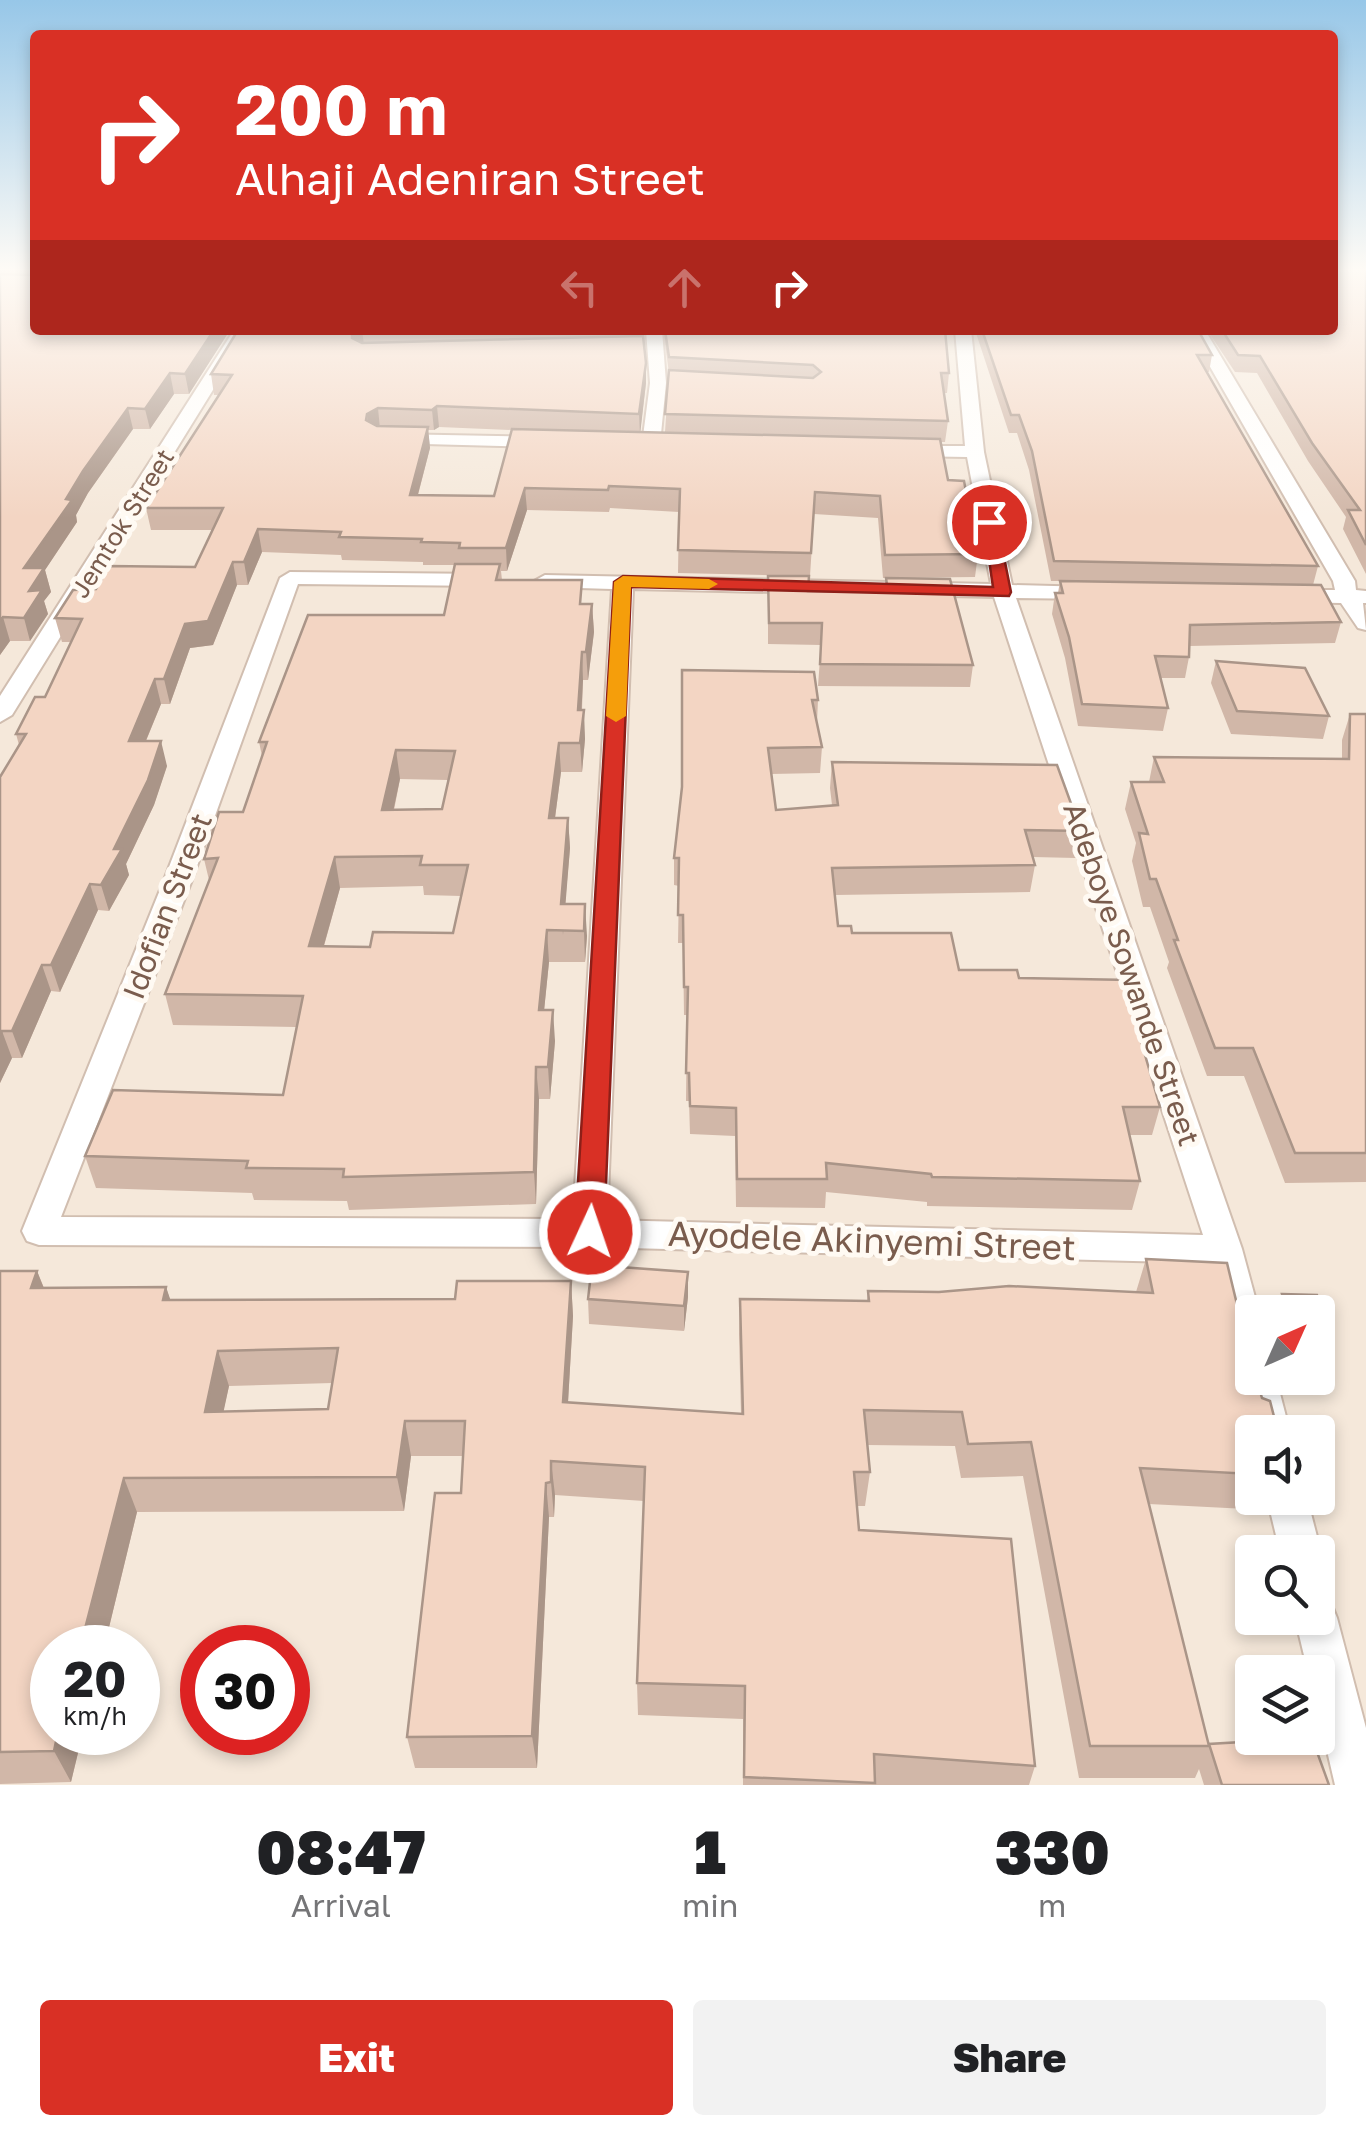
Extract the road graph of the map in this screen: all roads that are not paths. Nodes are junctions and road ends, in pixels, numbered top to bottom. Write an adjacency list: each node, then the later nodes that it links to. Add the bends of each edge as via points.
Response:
1 (229, 351): 16 (street, Jemtok Street)
2 (650, 351): 7 (street, via 658,383)
3 (966, 351): 9 (street, Adeboye Sowande Street)
4 (1209, 351): 14 (street)
5 (380, 438): 6 (street)
6 (554, 442)
7 (651, 444)
8 (880, 450): 9 (street)
9 (975, 452): 11 (street, Adeboye Sowande Street)
10 (623, 582): 11 (street); 17 (street, Idofian Street, via 290,578); 18 (street)
11 (1002, 592): 12 (street); 19 (street, Adeboye Sowande Street)
12 (1118, 594)
13 (1271, 596): 14 (street)
14 (1357, 597): 15 (street)
15 (1366, 622)
16 (0, 715)
17 (39, 1231): 18 (street, Ayodele Akinyemi Street)
18 (590, 1232): 19 (street, Ayodele Akinyemi Street)
19 (1225, 1250): 20 (street, Adeboye Sowande Street)
20 (1236, 1295)
21 (1320, 1635): 22 (street)
22 (1358, 1785)

